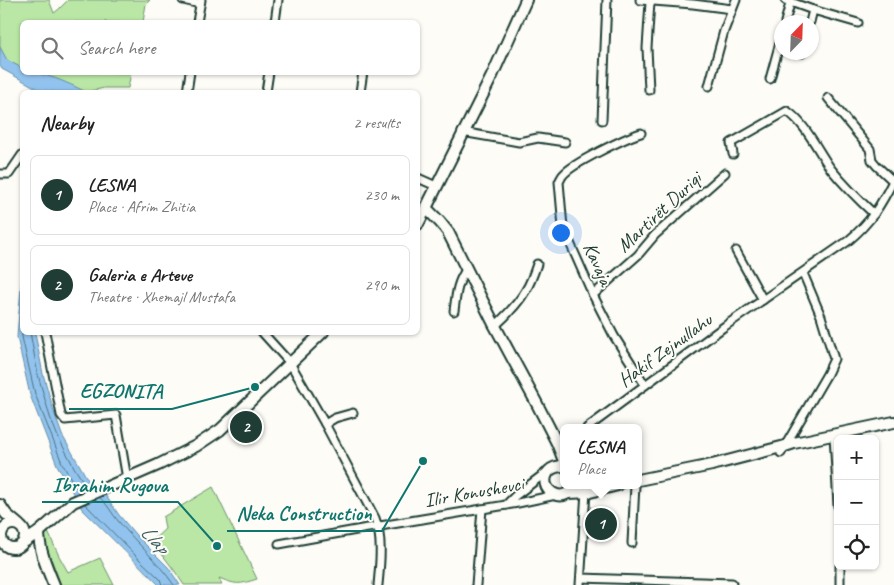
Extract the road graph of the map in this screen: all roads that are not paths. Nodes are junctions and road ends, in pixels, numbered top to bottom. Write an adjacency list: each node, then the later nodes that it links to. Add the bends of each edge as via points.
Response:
1 (183, 0): 8 (street)
2 (278, 0): 16 (street)
3 (526, 0): 30 (main road, via 492,76)
4 (607, 0): 29 (street)
5 (640, 0): 9 (street)
6 (736, 0): 11 (street)
7 (789, 0): 12 (street); 13 (street)
8 (200, 2): 15 (street)
9 (650, 2): 10 (street); 27 (street)
10 (693, 2): 11 (street)
11 (732, 9): 23 (street)
12 (814, 10): 14 (street); 17 (street)
13 (786, 15)
14 (812, 15)
15 (197, 20)
16 (275, 20)
17 (858, 23)
18 (775, 60): 22 (street)
19 (190, 75): 24 (street)
20 (269, 75): 25 (street)
21 (363, 75): 26 (street)
22 (770, 79)
23 (708, 86)
24 (187, 90)
25 (266, 90)
26 (360, 90)
27 (649, 90)
28 (828, 98): 38 (street, via 870,148 872,160)
29 (602, 120)
30 (462, 132): 32 (street, via 519,142 538,138); 39 (main road)
31 (641, 133): 47 (street, Kavaja, via 578,163 562,175 559,182 563,227)
32 (565, 142)
33 (733, 154): 41 (street, via 731,143 787,111 800,123 832,170)
34 (20, 158): 36 (street, via 9,174)
35 (725, 173): 47 (street, Martirët Duriqi)
36 (0, 174)
37 (420, 179): 39 (street)
38 (893, 180): 41 (street, Hakif Zejnullahu)
39 (436, 186): 40 (main road)
40 (426, 208): 42 (main road); 45 (main road, via 448,232)
41 (874, 214): 46 (street, Hakif Zejnullahu, via 848,241)
42 (420, 220)
43 (736, 251): 48 (street)
44 (538, 264): 50 (street, via 522,296)
45 (467, 268): 49 (street, via 458,288); 50 (main road)
46 (803, 273): 48 (street, Hakif Zejnullahu); 62 (street, via 834,359)
47 (593, 295): 55 (street, Kavaja)
48 (763, 300): 55 (street, Hakif Zejnullahu)
49 (454, 311)
50 (495, 326): 61 (main road)
51 (46, 335): 65 (street, via 61,415 65,420 116,415)
52 (265, 335): 54 (street)
53 (320, 335): 54 (main road)
54 (290, 363): 58 (street); 65 (main road, via 212,436)
55 (645, 385): 59 (street, Hakif Zejnullahu)
56 (353, 413): 58 (street)
57 (894, 422): 60 (main road)
58 (325, 424): 77 (street)
59 (592, 424)
60 (834, 435): 62 (main road)
61 (560, 444)
62 (785, 446): 66 (main road)
63 (560, 466): 64 (main road)
64 (550, 470): 72 (main road, via 545,482); 74 (street)
65 (127, 478): 79 (main road, via 73,502)
66 (642, 479)
67 (572, 489): 72 (main road, via 565,495)
68 (583, 489): 86 (street)
69 (585, 489): 70 (main road, via 590,492)
70 (602, 489)
71 (634, 489): 81 (street)
72 (556, 495): 74 (street, Ilir Konushevci)
73 (0, 505): 76 (main road)
74 (505, 505): 75 (street, Ilir Konushevci)
75 (482, 509): 77 (street, Ilir Konushevci); 90 (street)
76 (20, 526): 78 (main road, via 8,525); 79 (main road); 80 (main road, via 25,532)
77 (378, 526): 82 (street, Ilir Konushevci); 89 (street)
78 (1, 532): 83 (main road, via 5,545)
79 (39, 532): 80 (main road); 88 (main road, via 43,556)
80 (24, 542): 83 (main road)
81 (632, 542)
82 (279, 544)
83 (11, 548): 84 (main road)
84 (0, 549)
85 (840, 570): 91 (street)
86 (580, 581): 87 (street)
87 (732, 583)
88 (54, 585)
89 (378, 585)
90 (476, 585)
91 (840, 585)

